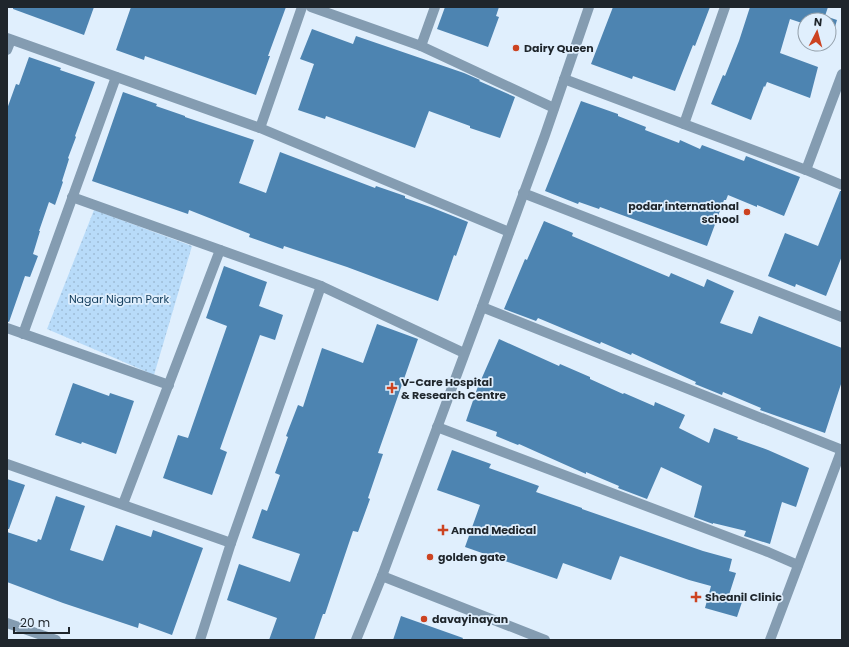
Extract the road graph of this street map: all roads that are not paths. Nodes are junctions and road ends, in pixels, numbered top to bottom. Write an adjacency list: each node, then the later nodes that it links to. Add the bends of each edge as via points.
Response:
1 (302, 7): 14 (street)
2 (311, 7): 7 (street)
3 (435, 7): 7 (street)
4 (590, 7): 11 (street)
5 (725, 7): 13 (street)
6 (9, 39): 8 (street); 10 (street)
7 (421, 46): 12 (street)
8 (7, 50)
9 (842, 74): 15 (street)
10 (116, 77): 14 (street); 18 (street)
11 (564, 79): 12 (street); 13 (street)
12 (554, 108): 17 (street)
13 (684, 124): 15 (street)
14 (260, 128): 19 (street)
15 (806, 170): 16 (street)
16 (842, 185)
17 (523, 193): 19 (street); 23 (street)
18 (72, 197): 20 (street); 25 (street)
19 (509, 232): 22 (street)
20 (220, 250): 21 (street); 27 (street)
21 (321, 286): 26 (street); 32 (street)
22 (482, 307): 26 (street); 29 (street)
23 (842, 317)
24 (7, 328): 25 (street)
25 (23, 334): 27 (street)
26 (464, 353): 28 (street)
27 (169, 385): 31 (street)
28 (437, 427): 33 (street); 34 (street)
29 (842, 450): 33 (street)
30 (7, 464): 31 (street)
31 (123, 504): 32 (street)
32 (231, 543): 37 (street)
33 (798, 565): 40 (street)
34 (382, 576): 38 (street); 39 (street)
35 (7, 623): 36 (street)
36 (56, 640)
37 (200, 640)
38 (356, 640)
39 (545, 640)
40 (770, 640)

